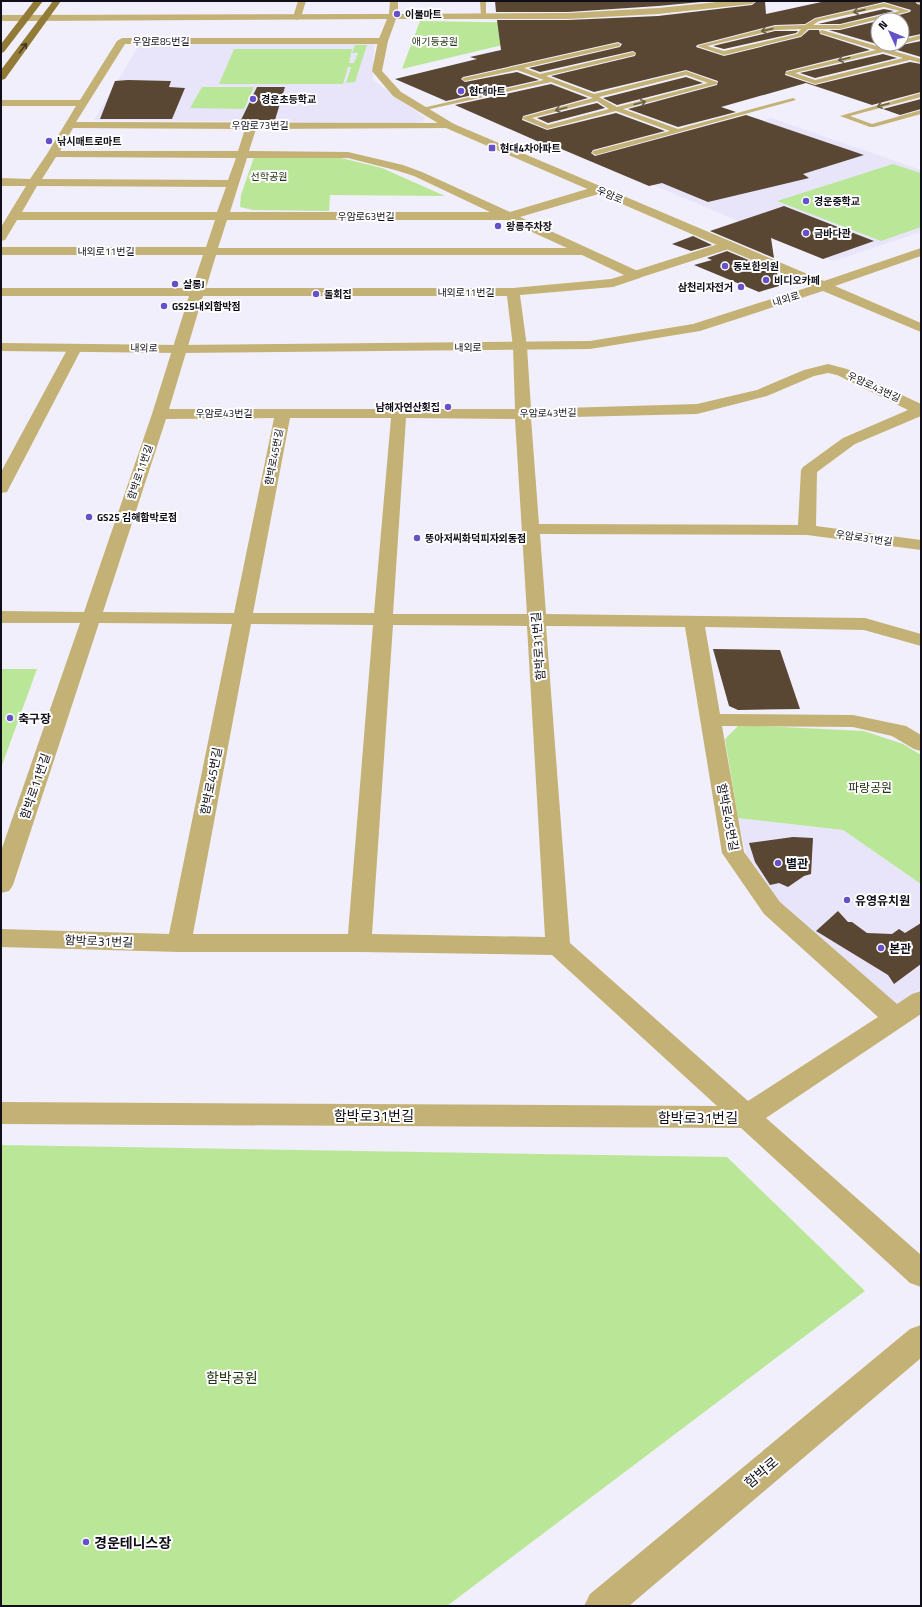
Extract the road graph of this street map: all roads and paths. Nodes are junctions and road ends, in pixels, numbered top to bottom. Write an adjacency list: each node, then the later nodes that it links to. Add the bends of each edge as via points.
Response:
1 (39, 1): 11 (main road)
2 (57, 1): 12 (main road)
3 (302, 1): 9 (street)
4 (394, 1): 7 (street, 우암로)
5 (483, 1): 8 (lane)
6 (752, 1): 8 (street, via 658,11 568,16)
7 (393, 16): 8 (street); 9 (street); 16 (street, 우암로)
8 (484, 16)
9 (297, 17): 12 (street)
10 (1, 18): 11 (street)
11 (24, 18): 12 (street); 19 (main road)
12 (45, 18): 27 (main road, one-way to 12)
13 (806, 27): 13 (lane, one-way to 13, via 840,27 907,11 884,5 817,20); 13 (lane, one-way to 13, via 775,28 700,46 724,53 799,35); 18 (lane)
14 (921, 37): 15 (lane)
15 (910, 40)
16 (383, 41): 34 (street, 우암로85번길, via 122,40); 35 (street, 우암로, via 377,71 397,94)
17 (618, 45): 25 (lane)
18 (870, 46)
19 (1, 50)
20 (870, 51): 23 (lane, one-way to 23, via 788,73 815,82)
21 (889, 52): 23 (lane)
22 (633, 54): 26 (lane)
23 (910, 58): 24 (lane)
24 (921, 62)
25 (517, 68): 26 (lane); 28 (lane)
26 (539, 76): 29 (lane)
27 (1, 77)
28 (465, 79)
29 (551, 80): 31 (lane); 35 (lane)
30 (921, 95): 37 (lane, one-way to 37, via 843,116 872,126)
31 (596, 97): 36 (lane); 36 (lane, one-way to 36, via 525,118 547,127); 36 (lane, one-way to 31, via 715,83 686,73)
32 (793, 100): 41 (lane)
33 (1, 103): 34 (street)
34 (84, 103): 38 (street, 우암로85번길)
35 (421, 109): 40 (street, 우암로)
36 (617, 109): 41 (lane)
37 (921, 112)
38 (69, 125): 39 (street, 우암로73번길); 43 (street, 우암로85번길)
39 (252, 125): 40 (street, 우암로73번길); 44 (street)
40 (450, 126): 48 (street, 우암로)
41 (677, 131): 42 (lane)
42 (596, 153)
43 (53, 154): 44 (street); 46 (street, 우암로85번길)
44 (243, 154): 47 (street); 51 (street, 우암로63번길, via 348,155 392,165 418,174)
45 (1, 182): 46 (street)
46 (33, 183): 47 (street); 49 (street, 우암로85번길)
47 (233, 184): 50 (street)
48 (598, 190): 51 (street, 우암로63번길); 53 (street, 우암로)
49 (15, 216): 50 (street); 52 (street, 우암로85번길)
50 (223, 216): 51 (street, 우암로63번길); 55 (street)
51 (509, 216): 56 (street, 우암로63번길)
52 (1, 237)
53 (728, 246): 58 (street, 내외로11번길); 59 (street, 우암로)
54 (1, 251): 55 (street, 내외로11번길)
55 (211, 251): 56 (street, 내외로11번길); 62 (street)
56 (586, 252): 58 (street, 우암로63번길)
57 (921, 252): 59 (street, 내외로)
58 (635, 275): 61 (street, 내외로11번길, via 613,283)
59 (823, 286): 63 (street, 우암로); 64 (street, 내외로, via 695,328 590,345)
60 (1, 292): 62 (street, 내외로11번길)
61 (513, 292): 62 (street, 내외로11번길); 64 (street, 함박로31번길)
62 (197, 293): 67 (street)
63 (921, 328)
64 (520, 346): 67 (street, 내외로); 72 (street, 함박로31번길)
65 (1, 347): 66 (street, 내외로)
66 (75, 348): 67 (street, 내외로); 73 (street)
67 (179, 349): 70 (street, 함박로11번길)
68 (921, 410): 72 (street, 우암로43번길, via 842,372 828,368 809,373 762,393 697,409); 75 (street, 우암로43번길, via 849,442 809,470)
69 (282, 413): 70 (street, 우암로43번길); 71 (street, 우암로43번길); 79 (street, 함박로45번길)
70 (160, 414): 78 (street, 함박로11번길)
71 (399, 414): 72 (street, 우암로43번길); 80 (street)
72 (523, 414): 74 (street, 함박로31번길)
73 (1, 488)
74 (531, 529): 75 (street); 81 (street, 함박로31번길)
75 (807, 530): 76 (street, 우암로31번길)
76 (921, 545)
77 (1, 618): 78 (street)
78 (91, 618): 79 (street); 86 (street, 함박로11번길)
79 (243, 619): 80 (street); 88 (street, 함박로45번길)
80 (384, 620): 81 (street); 89 (street)
81 (536, 621): 82 (street); 90 (street, 함박로31번길)
82 (694, 622): 83 (street, via 864,624); 84 (street, 함박로45번길)
83 (921, 640)
84 (710, 720): 85 (street, via 853,721 899,732); 92 (street, 함박로45번길, via 733,853 772,908)
85 (921, 744)
86 (1, 885)
87 (1, 938): 88 (street, 함박로31번길)
88 (179, 943): 89 (street, 함박로31번길)
89 (359, 943): 90 (street, 함박로31번길)
90 (558, 946): 94 (street, 함박로31번길)
91 (921, 1001): 92 (street, 함박로31번길)
92 (896, 1018): 94 (street, 함박로31번길)
93 (1, 1114): 94 (street, 함박로31번길)
94 (746, 1117): 95 (street, 함박로31번길)
95 (921, 1274)
96 (921, 1339): 97 (street, 함박로)
97 (602, 1606)

